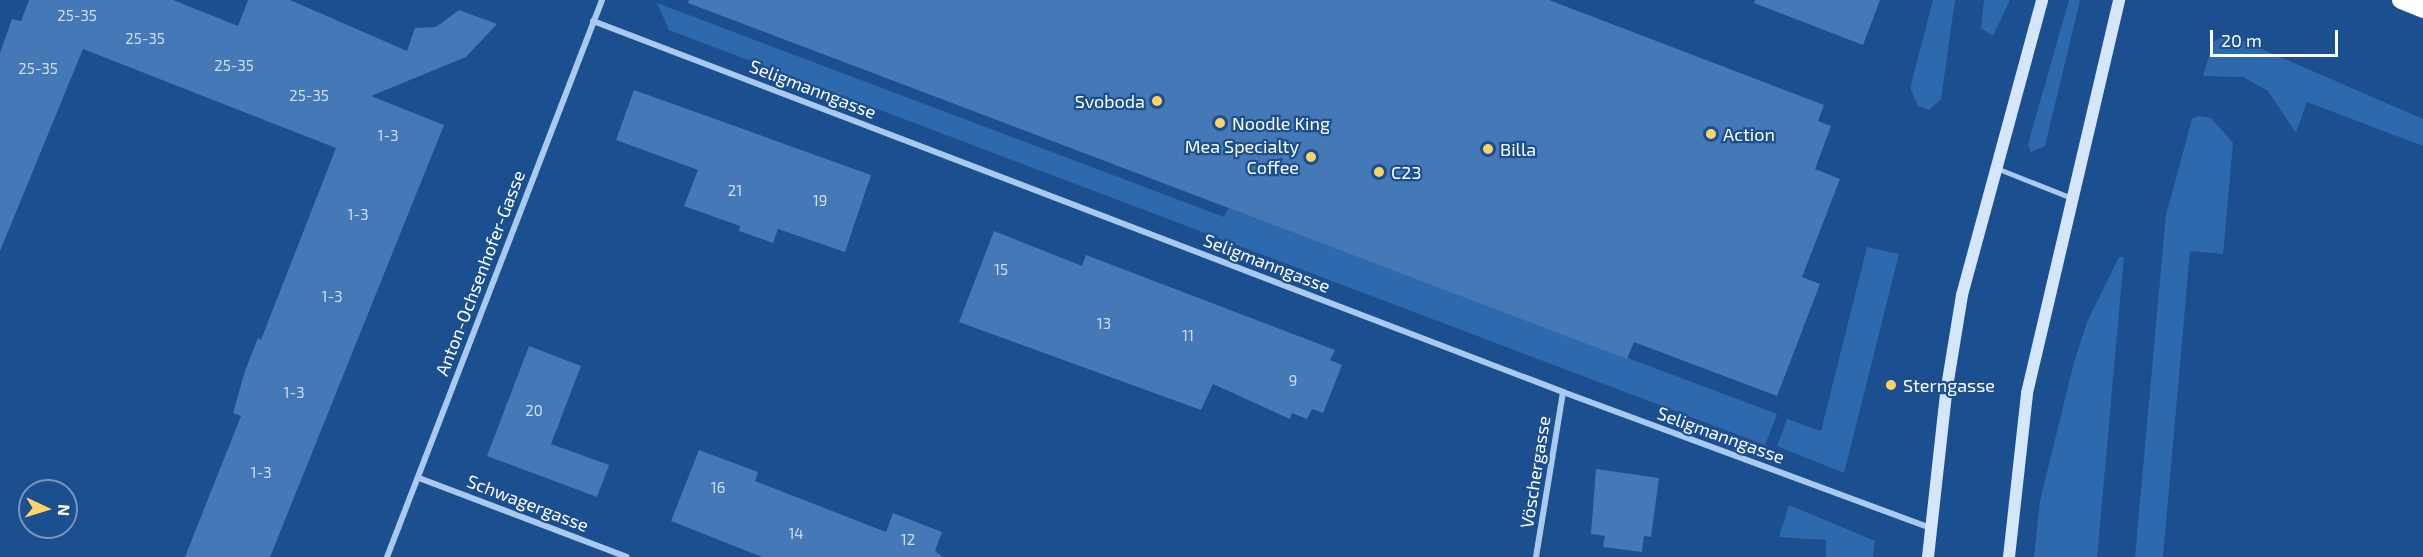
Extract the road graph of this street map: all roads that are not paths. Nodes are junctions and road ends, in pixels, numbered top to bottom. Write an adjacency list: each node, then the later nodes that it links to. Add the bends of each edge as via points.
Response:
1 (602, 0): 6 (street, Anton-Ochsenhofer-Gasse)
2 (2042, 0): 7 (main road)
3 (2119, 0): 8 (main road)
4 (2401, 0): 5 (highway)
5 (2423, 9)
6 (594, 21): 9 (street, Seligmanngasse); 10 (street, Anton-Ochsenhofer-Gasse)
7 (1998, 168): 8 (lane); 11 (main road, via 1962,295)
8 (2072, 198): 16 (main road, via 2027,393)
9 (1563, 392): 11 (street, Seligmanngasse); 14 (street, Vöschergasse)
10 (419, 478): 12 (street, Anton-Ochsenhofer-Gasse); 13 (street, Schwagergasse)
11 (1931, 528): 15 (main road)
12 (387, 557)
13 (627, 557)
14 (1536, 557)
15 (1928, 557)
16 (2009, 557)

